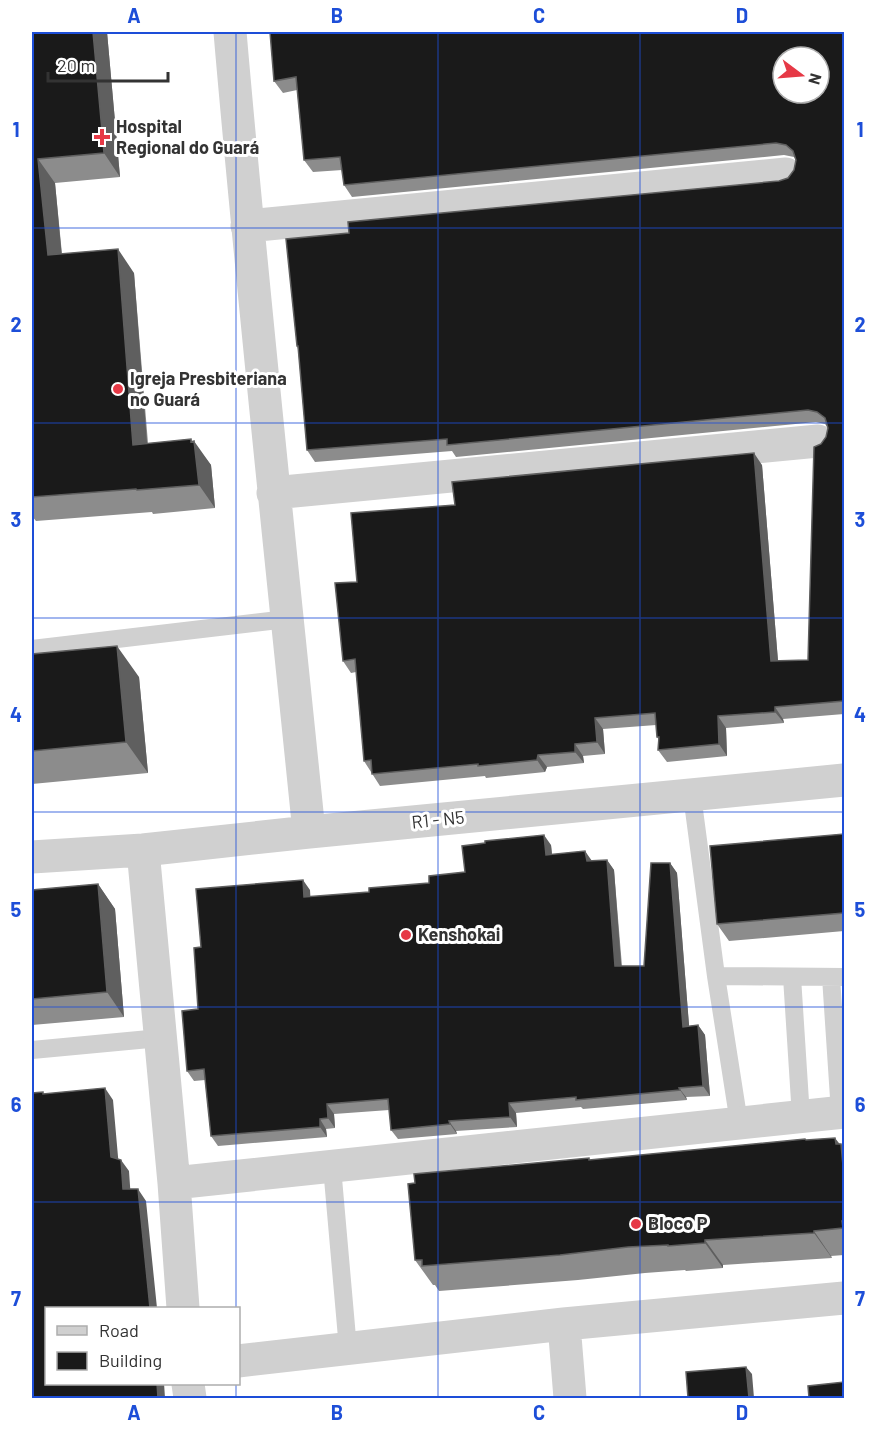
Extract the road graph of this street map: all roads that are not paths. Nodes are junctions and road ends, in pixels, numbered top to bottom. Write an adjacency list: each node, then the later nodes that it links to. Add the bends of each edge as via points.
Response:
1 (230, 32): 3 (street)
2 (786, 174): 3 (street)
3 (247, 226): 5 (street)
4 (818, 441): 5 (street)
5 (273, 493): 6 (street)
6 (287, 619): 7 (lane); 10 (street)
7 (32, 649)
8 (844, 780): 9 (street, R1 - N5)
9 (692, 795): 10 (street, R1 - N5); 13 (lane)
10 (309, 832): 11 (street, R1 - N5)
11 (143, 850): 12 (street, R1 - N5); 16 (street)
12 (32, 857)
13 (716, 976): 14 (lane); 20 (lane)
14 (792, 977): 15 (lane); 19 (lane)
15 (838, 977): 18 (lane)
16 (160, 1038): 17 (lane); 22 (street)
17 (32, 1050)
18 (842, 1112): 19 (street)
19 (801, 1117): 20 (street)
20 (739, 1123): 21 (street)
21 (332, 1167): 22 (street); 26 (lane)
22 (174, 1183): 24 (street)
23 (844, 1298): 25 (street)
24 (183, 1307)
25 (564, 1324): 26 (street); 28 (street)
26 (348, 1349): 27 (street)
27 (240, 1361)
28 (570, 1398)

